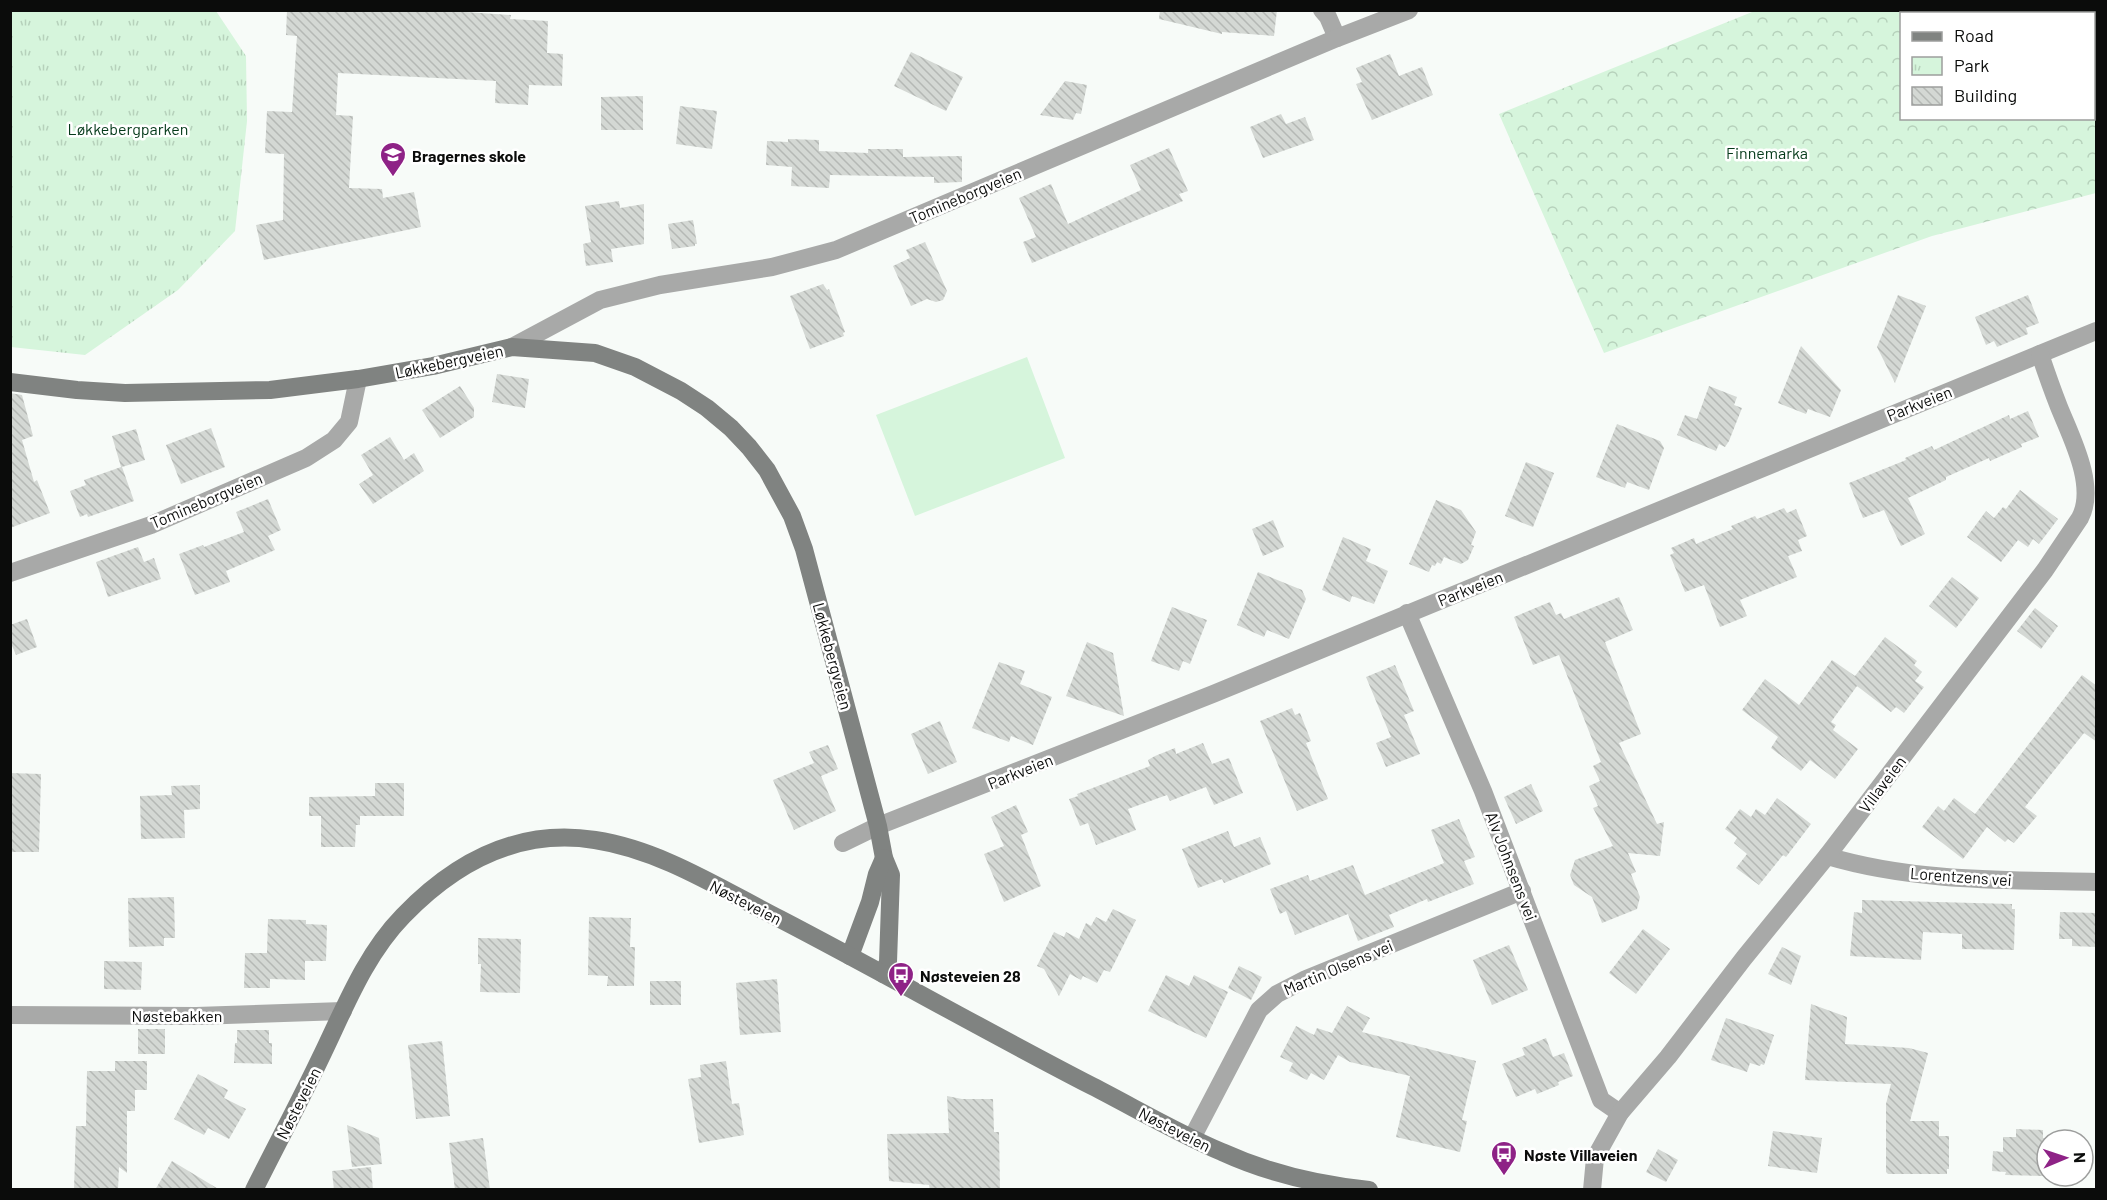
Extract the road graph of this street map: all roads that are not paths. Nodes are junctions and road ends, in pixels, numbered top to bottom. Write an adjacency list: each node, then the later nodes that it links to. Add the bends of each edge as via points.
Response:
1 (1322, 10): 3 (street)
2 (1409, 10): 3 (street, Tomineborgveien)
3 (1337, 38): 5 (street, Tomineborgveien, via 836,250 772,267 660,285 600,300)
4 (2097, 332): 6 (street, Parkveien)
5 (512, 347): 7 (main road, Løkkebergveien); 11 (main road, Løkkebergveien, via 595,353 635,367 707,408 749,447 783,500 804,549)
6 (2040, 354): 10 (street, Parkveien); 13 (street, Villaveien, via 2081,464 2085,509 2045,570)
7 (358, 379): 8 (main road, Løkkebergveien, via 270,390 174,393 77,390); 9 (street, Tomineborgveien, via 350,422 334,440 306,458 151,525)
8 (10, 381)
9 (10, 573)
10 (1407, 613): 11 (street, Parkveien, via 1202,699); 16 (street, Alv Johnsens vei)
11 (878, 826): 12 (street, Parkveien); 14 (main road, Løkkebergveien)
12 (843, 843)
13 (1827, 856): 15 (street, Lorentzens vei, via 1923,875); 21 (street, Villaveien)
14 (884, 858): 17 (main road); 18 (main road, Løkkebergveien, via 891,874 888,962)
15 (2097, 882)
16 (1522, 891): 21 (street, Alv Johnsens vei, via 1601,1100); 22 (street, Martin Olsens vei, via 1277,994 1259,1010)
17 (850, 956): 18 (main road, Nøsteveien); 19 (main road, Nøsteveien, via 660,859 597,840 532,841 489,853 455,871 422,897 372,957)
18 (883, 974): 22 (main road, Nøsteveien)
19 (343, 1011): 20 (street, Nøstebakken, via 196,1016); 23 (main road, Nøsteveien)
20 (10, 1015)
21 (1620, 1113): 25 (street, Villaveien, via 1595,1158)
22 (1192, 1138): 24 (main road, Nøsteveien, via 1245,1161 1314,1182)
23 (254, 1190)
24 (1370, 1190)
25 (1592, 1190)

